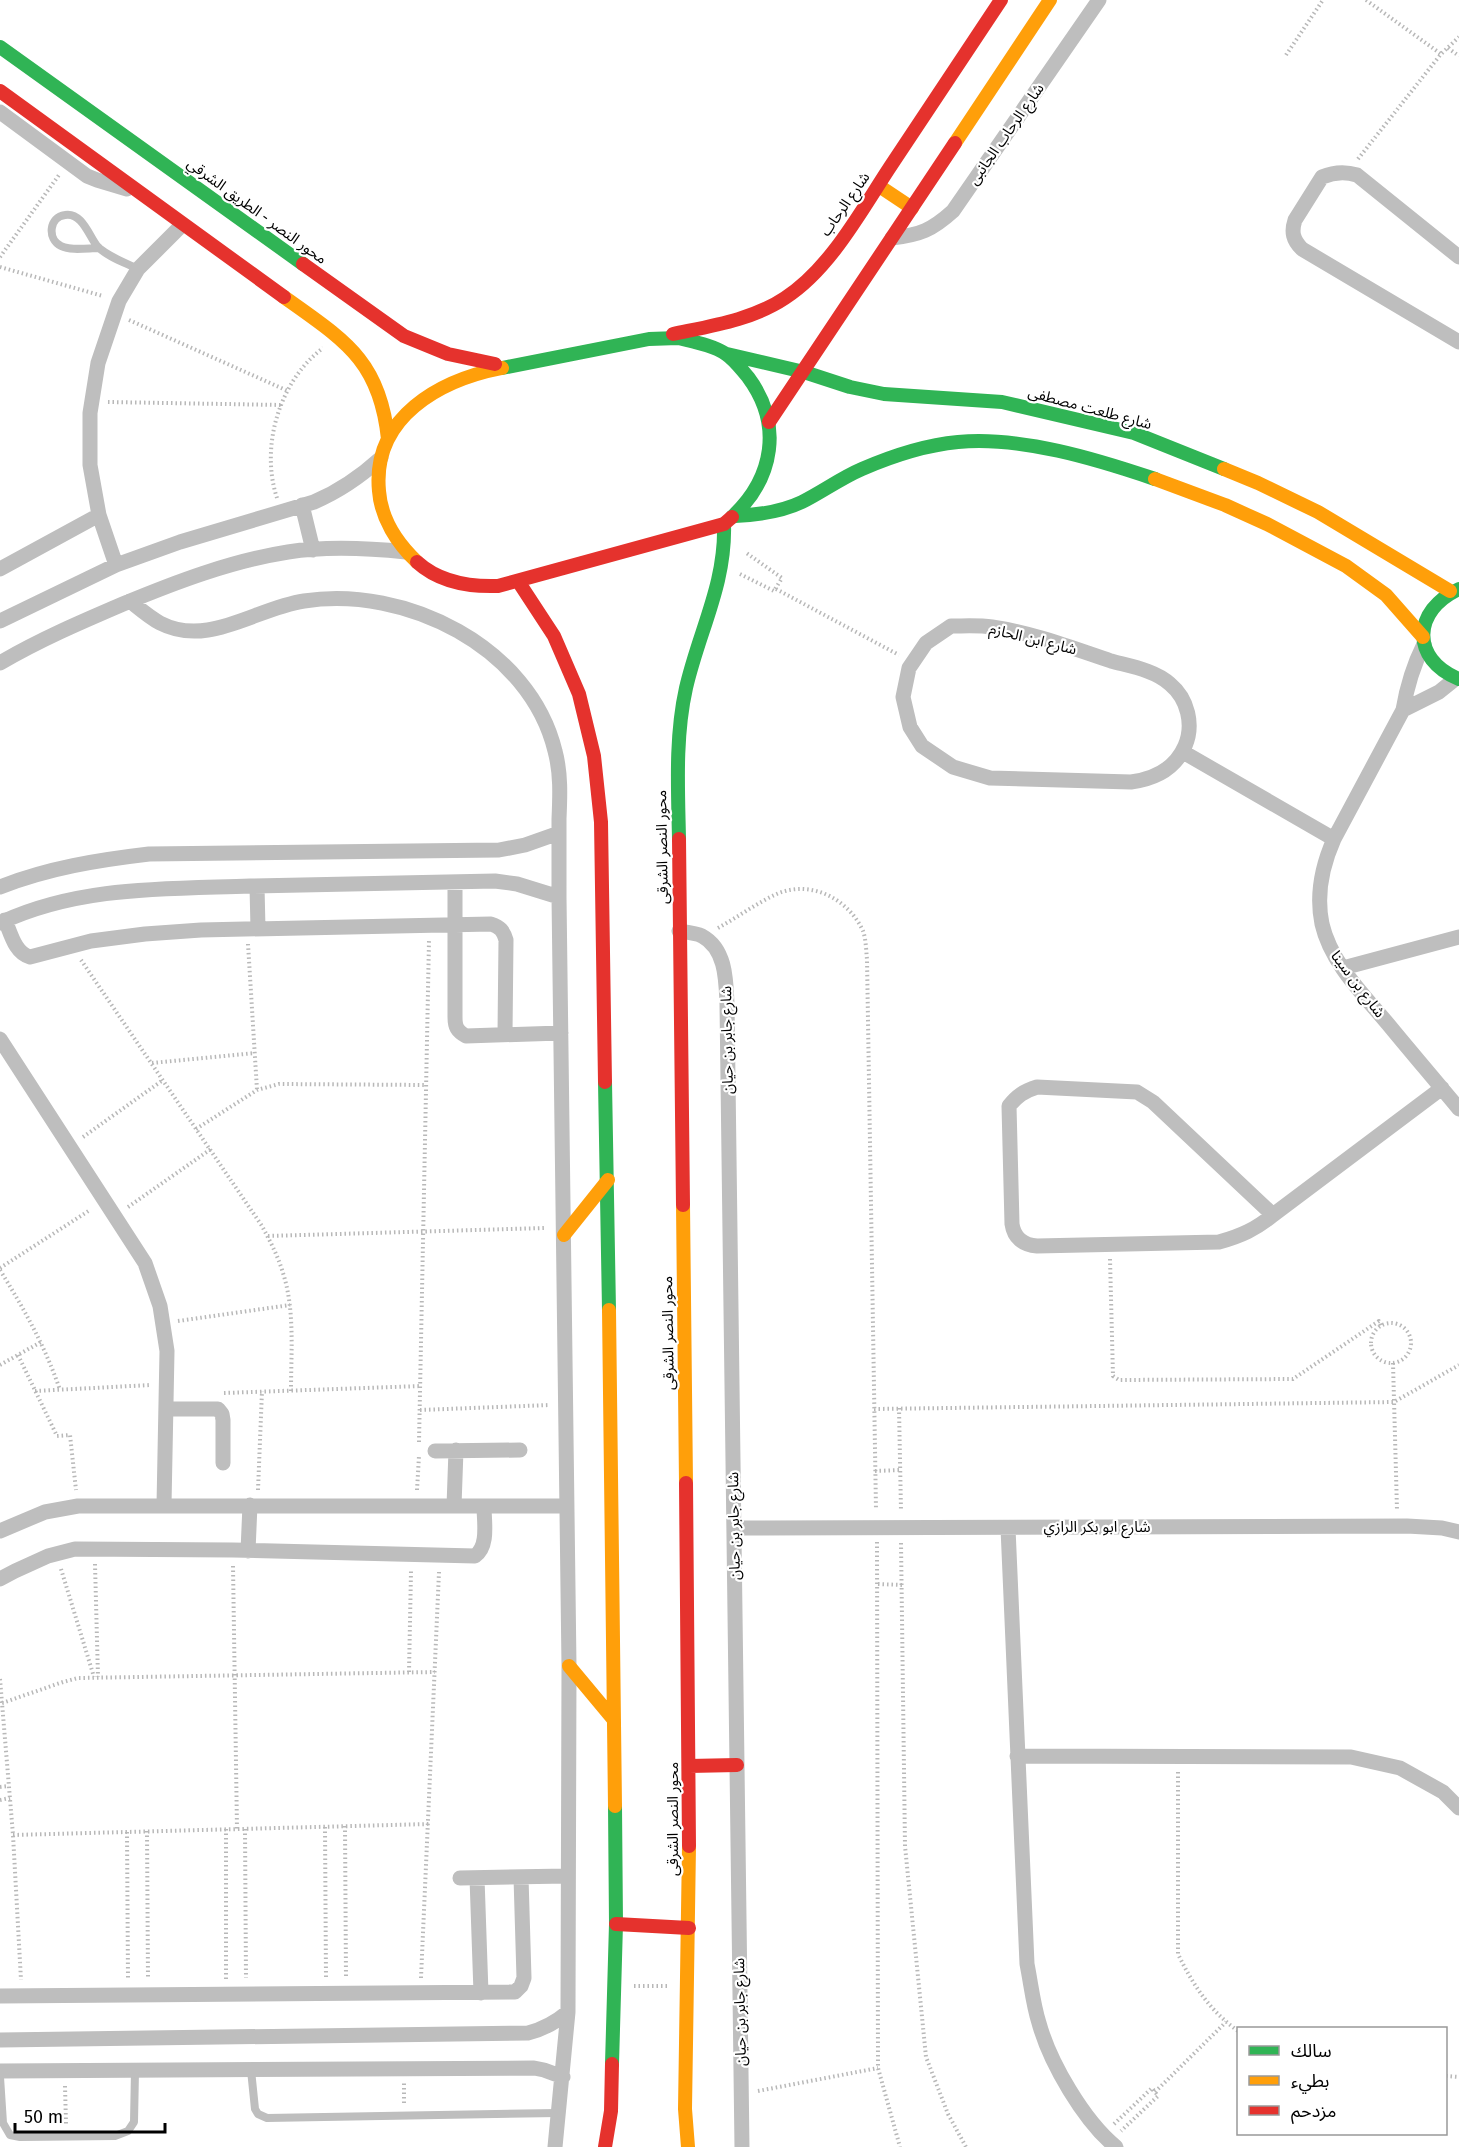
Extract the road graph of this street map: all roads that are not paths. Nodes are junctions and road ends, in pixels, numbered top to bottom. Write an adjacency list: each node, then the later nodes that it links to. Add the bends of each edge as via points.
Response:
1 (1001, 0): 7 (street, شارع الرحاب)
2 (1050, 0): 9 (street)
3 (1099, 0): 12 (street, شارع الرحاب الجانبى, via 952,211 936,226 915,236)
4 (0, 47): 11 (street, محور النصر - الطريق الشرقي)
5 (0, 91): 8 (street)
6 (0, 112): 8 (street, via 97,180)
7 (879, 186): 9 (street); 17 (street, شارع الرحاب, via 826,258 785,298 717,325)
8 (136, 190): 10 (street)
9 (912, 208): 12 (street)
10 (182, 225): 14 (street); 16 (street)
11 (232, 225): 14 (street); 20 (street, محور النصر - الطريق الشرقي, via 404,336 465,360)
12 (892, 238): 21 (street)
13 (99, 248): 13 (lane, via 72,215 57,218 52,225 51,232 59,245); 16 (lane)
14 (214, 248): 23 (street, via 356,352 370,371 383,404)
15 (1459, 257): 18 (street, via 1357,175 1348,172 1322,177 1293,228 1296,243 1302,249)
16 (138, 269): 26 (street, via 117,307 98,363 90,413 90,465)
17 (649, 339): 19 (street, شارع طلعت مصطفى, via 678,338); 20 (street)
18 (1459, 342)
19 (727, 354): 21 (street, شارع طلعت مصطفى); 22 (street, via 752,381)
20 (512, 366): 23 (street, via 463,377 441,387 420,401)
21 (804, 372): 22 (street); 33 (street, شارع طلعت مصطفى, via 884,394 1002,402 1134,433 1308,507)
22 (769, 422): 27 (street, via 770,448 764,474 753,497)
23 (388, 439): 24 (street)
24 (381, 458): 25 (street, via 349,485); 29 (street, via 380,498 389,527)
25 (302, 505): 28 (street); 30 (street)
26 (99, 516): 30 (street); 31 (street)
27 (730, 520): 32 (street); 36 (street, via 793,506 878,463 944,444 1015,443 1135,472 1250,516 1305,544 1382,592 1404,613); 50 (street, محور النصر الشرقى, via 707,624 686,688 678,762)
28 (313, 550): 29 (street); 34 (street, via 257,558)
29 (406, 552): 32 (street, via 430,571 458,583 478,587)
30 (116, 565): 35 (street)
31 (0, 569)
32 (518, 581): 58 (street, via 554,636 579,694 594,756 601,822)
33 (1455, 590): 36 (street, via 1436,602 1426,618)
34 (130, 601): 37 (street, via 28,646); 41 (street, via 161,624 188,631 215,629 285,604 344,598 411,609 453,628 507,668 543,716 559,772)
35 (0, 621)
36 (1423, 640): 38 (street, via 1435,665); 39 (street, شارع بن سينا, via 1406,687)
37 (0, 663)
38 (1457, 679): 39 (street)
39 (1403, 710): 42 (street, شارع بن سينا)
40 (1183, 752): 40 (street, شارع ابن الحازم, via 1164,772 1148,780 1131,782 990,778 953,767 922,746 910,727 903,698 909,668 926,643 951,626 990,626 1029,635 1169,682 1188,712 1189,729); 42 (street)
41 (559, 833): 45 (street, via 499,850 149,854 53,870); 46 (street)
42 (1334, 839): 52 (street, شارع بن سينا, via 1324,861 1319,893 1322,924 1333,955)
43 (455, 882): 44 (street); 46 (street, via 506,882); 48 (street)
44 (257, 886): 47 (street, via 144,889 81,896); 49 (street)
45 (0, 887)
46 (559, 897): 53 (street)
47 (2, 921): 49 (street, via 18,950 23,955 37,956 91,941 145,933)
48 (454, 924): 49 (street); 54 (street, via 491,924 504,932); 54 (street, via 455,1025 466,1036)
49 (252, 929)
50 (680, 931): 72 (street, شارع جابر بن حيان, via 703,937 720,954 726,977); 81 (street, محور النصر الشرقى)
51 (1459, 937): 52 (street)
52 (1343, 968): 56 (street, شارع بن سينا)
53 (561, 1033): 54 (street); 60 (street)
54 (506, 1034)
55 (0, 1039): 61 (street, via 145,1263 163,1323 167,1351)
56 (1442, 1088): 57 (street, شارع بن سينا); 59 (street)
57 (1459, 1108)
58 (608, 1180): 60 (street); 78 (street)
59 (1274, 1215): 59 (street, via 1239,1237 1219,1242 1022,1243 1013,1231 1009,1106 1016,1097 1036,1087 1146,1095)
60 (564, 1231): 70 (street)
61 (166, 1409): 65 (street, via 218,1409 224,1420); 66 (street)
62 (456, 1450): 63 (street); 64 (street); 68 (street)
63 (520, 1450)
64 (435, 1451)
65 (223, 1463)
66 (164, 1505): 67 (street); 73 (street, via 78,1506 45,1512)
67 (253, 1505): 68 (street); 75 (street)
68 (454, 1506): 69 (street)
69 (484, 1506): 70 (street); 75 (street, via 483,1545 475,1556)
70 (567, 1506): 77 (street)
71 (1008, 1527): 72 (street, شارع ابو بكر الرازي); 74 (street, شارع ابو بكر الرازي, via 1397,1526); 79 (street)
72 (734, 1528): 80 (street, شارع جابر بن حيان)
73 (0, 1531)
74 (1459, 1532)
75 (241, 1550): 76 (street, via 75,1549)
76 (0, 1579)
77 (569, 1666): 78 (street); 83 (street)
78 (614, 1720): 87 (street)
79 (1017, 1756): 82 (street, via 1351,1757 1400,1768 1443,1792); 99 (street, via 1027,1964 1039,2024 1063,2080)
80 (737, 1765): 81 (street); 103 (street, شارع جابر بن حيان)
81 (689, 1766): 88 (street, محور النصر الشرقى)
82 (1459, 1807)
83 (567, 1876): 84 (street); 91 (street)
84 (520, 1877): 86 (street); 89 (street, via 524,1978 515,1992)
85 (460, 1878): 86 (street)
86 (477, 1878): 89 (street)
87 (616, 1924): 88 (street); 101 (street, via 611,2111)
88 (689, 1928): 102 (street, محور النصر الشرقى)
89 (481, 1994): 90 (street)
90 (0, 1996)
91 (568, 2012): 92 (street, via 543,2029 528,2033); 97 (street)
92 (0, 2040)
93 (251, 2070): 95 (street); 97 (street, via 534,2068); 98 (lane, via 255,2109 263,2116)
94 (0, 2071): 95 (street)
95 (135, 2071): 96 (lane, via 134,2122 120,2136 15,2137 3,2123)
96 (0, 2076)
97 (562, 2077): 98 (street)
98 (558, 2113): 100 (street)
99 (1110, 2142)
100 (555, 2147)
101 (605, 2147)
102 (688, 2147)
103 (742, 2147)

